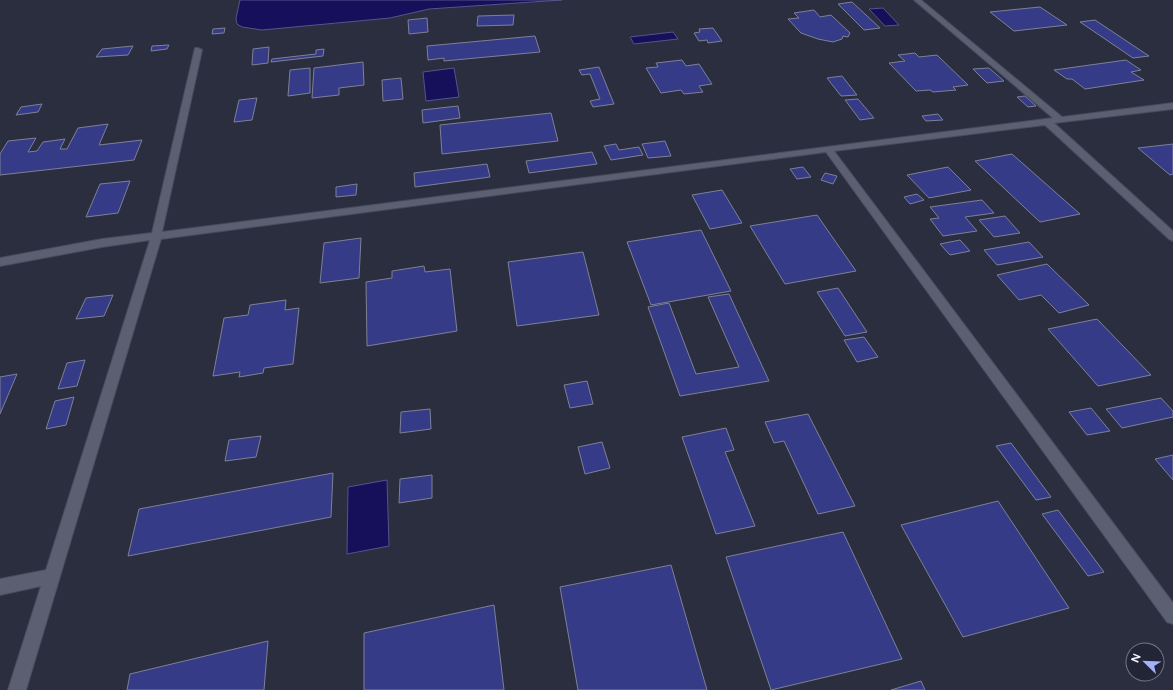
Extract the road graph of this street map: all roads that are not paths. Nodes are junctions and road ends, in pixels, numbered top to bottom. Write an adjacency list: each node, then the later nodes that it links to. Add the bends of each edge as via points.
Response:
1 (917, 0): 4 (street)
2 (198, 50): 7 (street)
3 (1173, 106): 4 (street)
4 (1060, 120): 5 (street)
5 (1047, 122): 6 (street); 8 (street)
6 (828, 149): 7 (street); 12 (street)
7 (156, 237): 9 (street); 10 (street)
8 (1173, 237)
9 (0, 262)
10 (53, 576): 11 (street); 13 (street)
11 (0, 588)
12 (1173, 616)
13 (17, 690)

